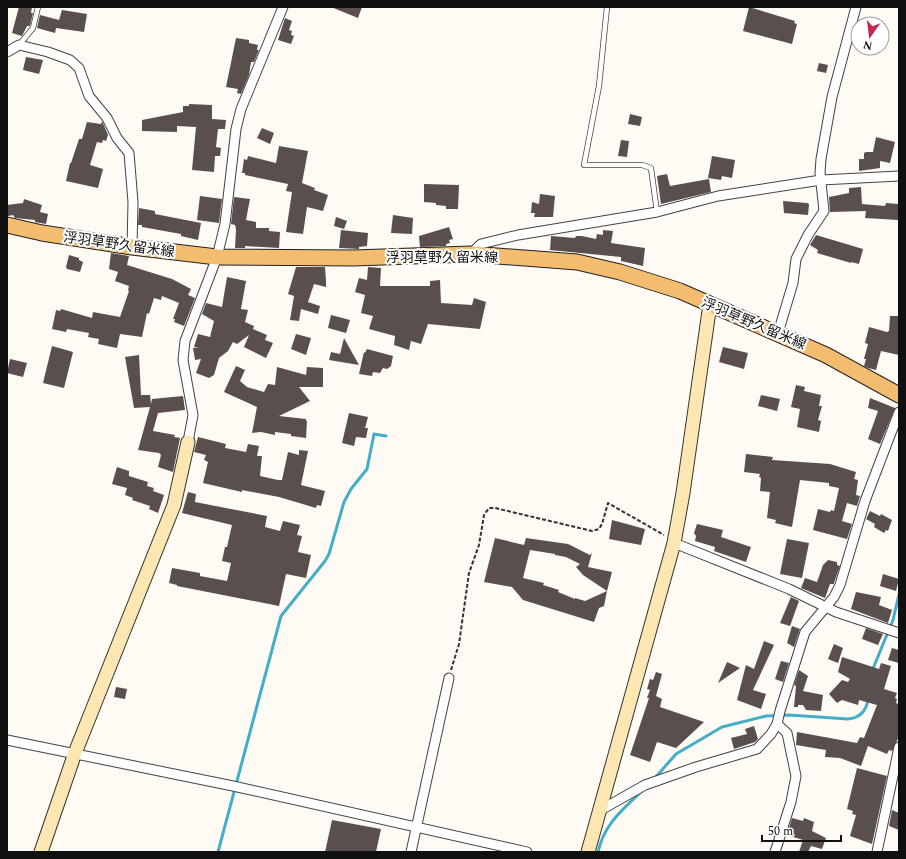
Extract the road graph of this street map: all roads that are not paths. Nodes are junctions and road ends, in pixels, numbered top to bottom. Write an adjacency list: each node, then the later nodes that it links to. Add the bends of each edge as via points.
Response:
1 (38, 7): 5 (lane, via 33,28)
2 (283, 7): 13 (street, via 241,109 236,130 228,204)
3 (607, 7): 9 (lane, via 599,86 584,165 642,165 651,168)
4 (856, 7): 8 (street, via 832,97)
5 (19, 45): 6 (street); 11 (street, via 70,60 79,68 89,96 107,118 117,138 129,153 133,202)
6 (7, 52)
7 (899, 176): 8 (street)
8 (821, 180): 9 (street, via 718,196); 15 (street, via 824,211 796,259 793,283)
9 (658, 212): 12 (street, via 518,235 481,244)
10 (7, 225): 11 (main road, 浮羽草野久留米線)
11 (132, 247): 13 (main road, 浮羽草野久留米線)
12 (471, 254): 13 (main road, 浮羽草野久留米線, via 353,258); 14 (main road, 浮羽草野久留米線, via 577,262 620,272 680,291)
13 (217, 257): 18 (street, via 183,350 193,416)
14 (710, 304): 15 (main road, 浮羽草野久留米線); 19 (street, via 685,485)
15 (778, 333): 16 (main road, 浮羽草野久留米線, via 826,355)
16 (899, 395)
17 (899, 412): 20 (street, via 865,500 840,585)
18 (188, 442): 26 (street, via 174,505)
19 (674, 543): 20 (street, via 789,589); 27 (street)
20 (826, 607): 21 (street); 23 (street, via 805,632)
21 (893, 631)
22 (449, 678): 28 (street)
23 (778, 718): 27 (street, via 771,734 757,749 645,785); 33 (street, via 787,733 796,776 792,802)
24 (7, 740): 26 (street)
25 (899, 748): 34 (street)
26 (75, 753): 28 (street); 29 (street)
27 (599, 811): 32 (street)
28 (417, 826): 30 (street); 31 (street)
29 (41, 852)
30 (411, 852)
31 (527, 852)
32 (588, 852)
33 (775, 852)
34 (877, 852)

